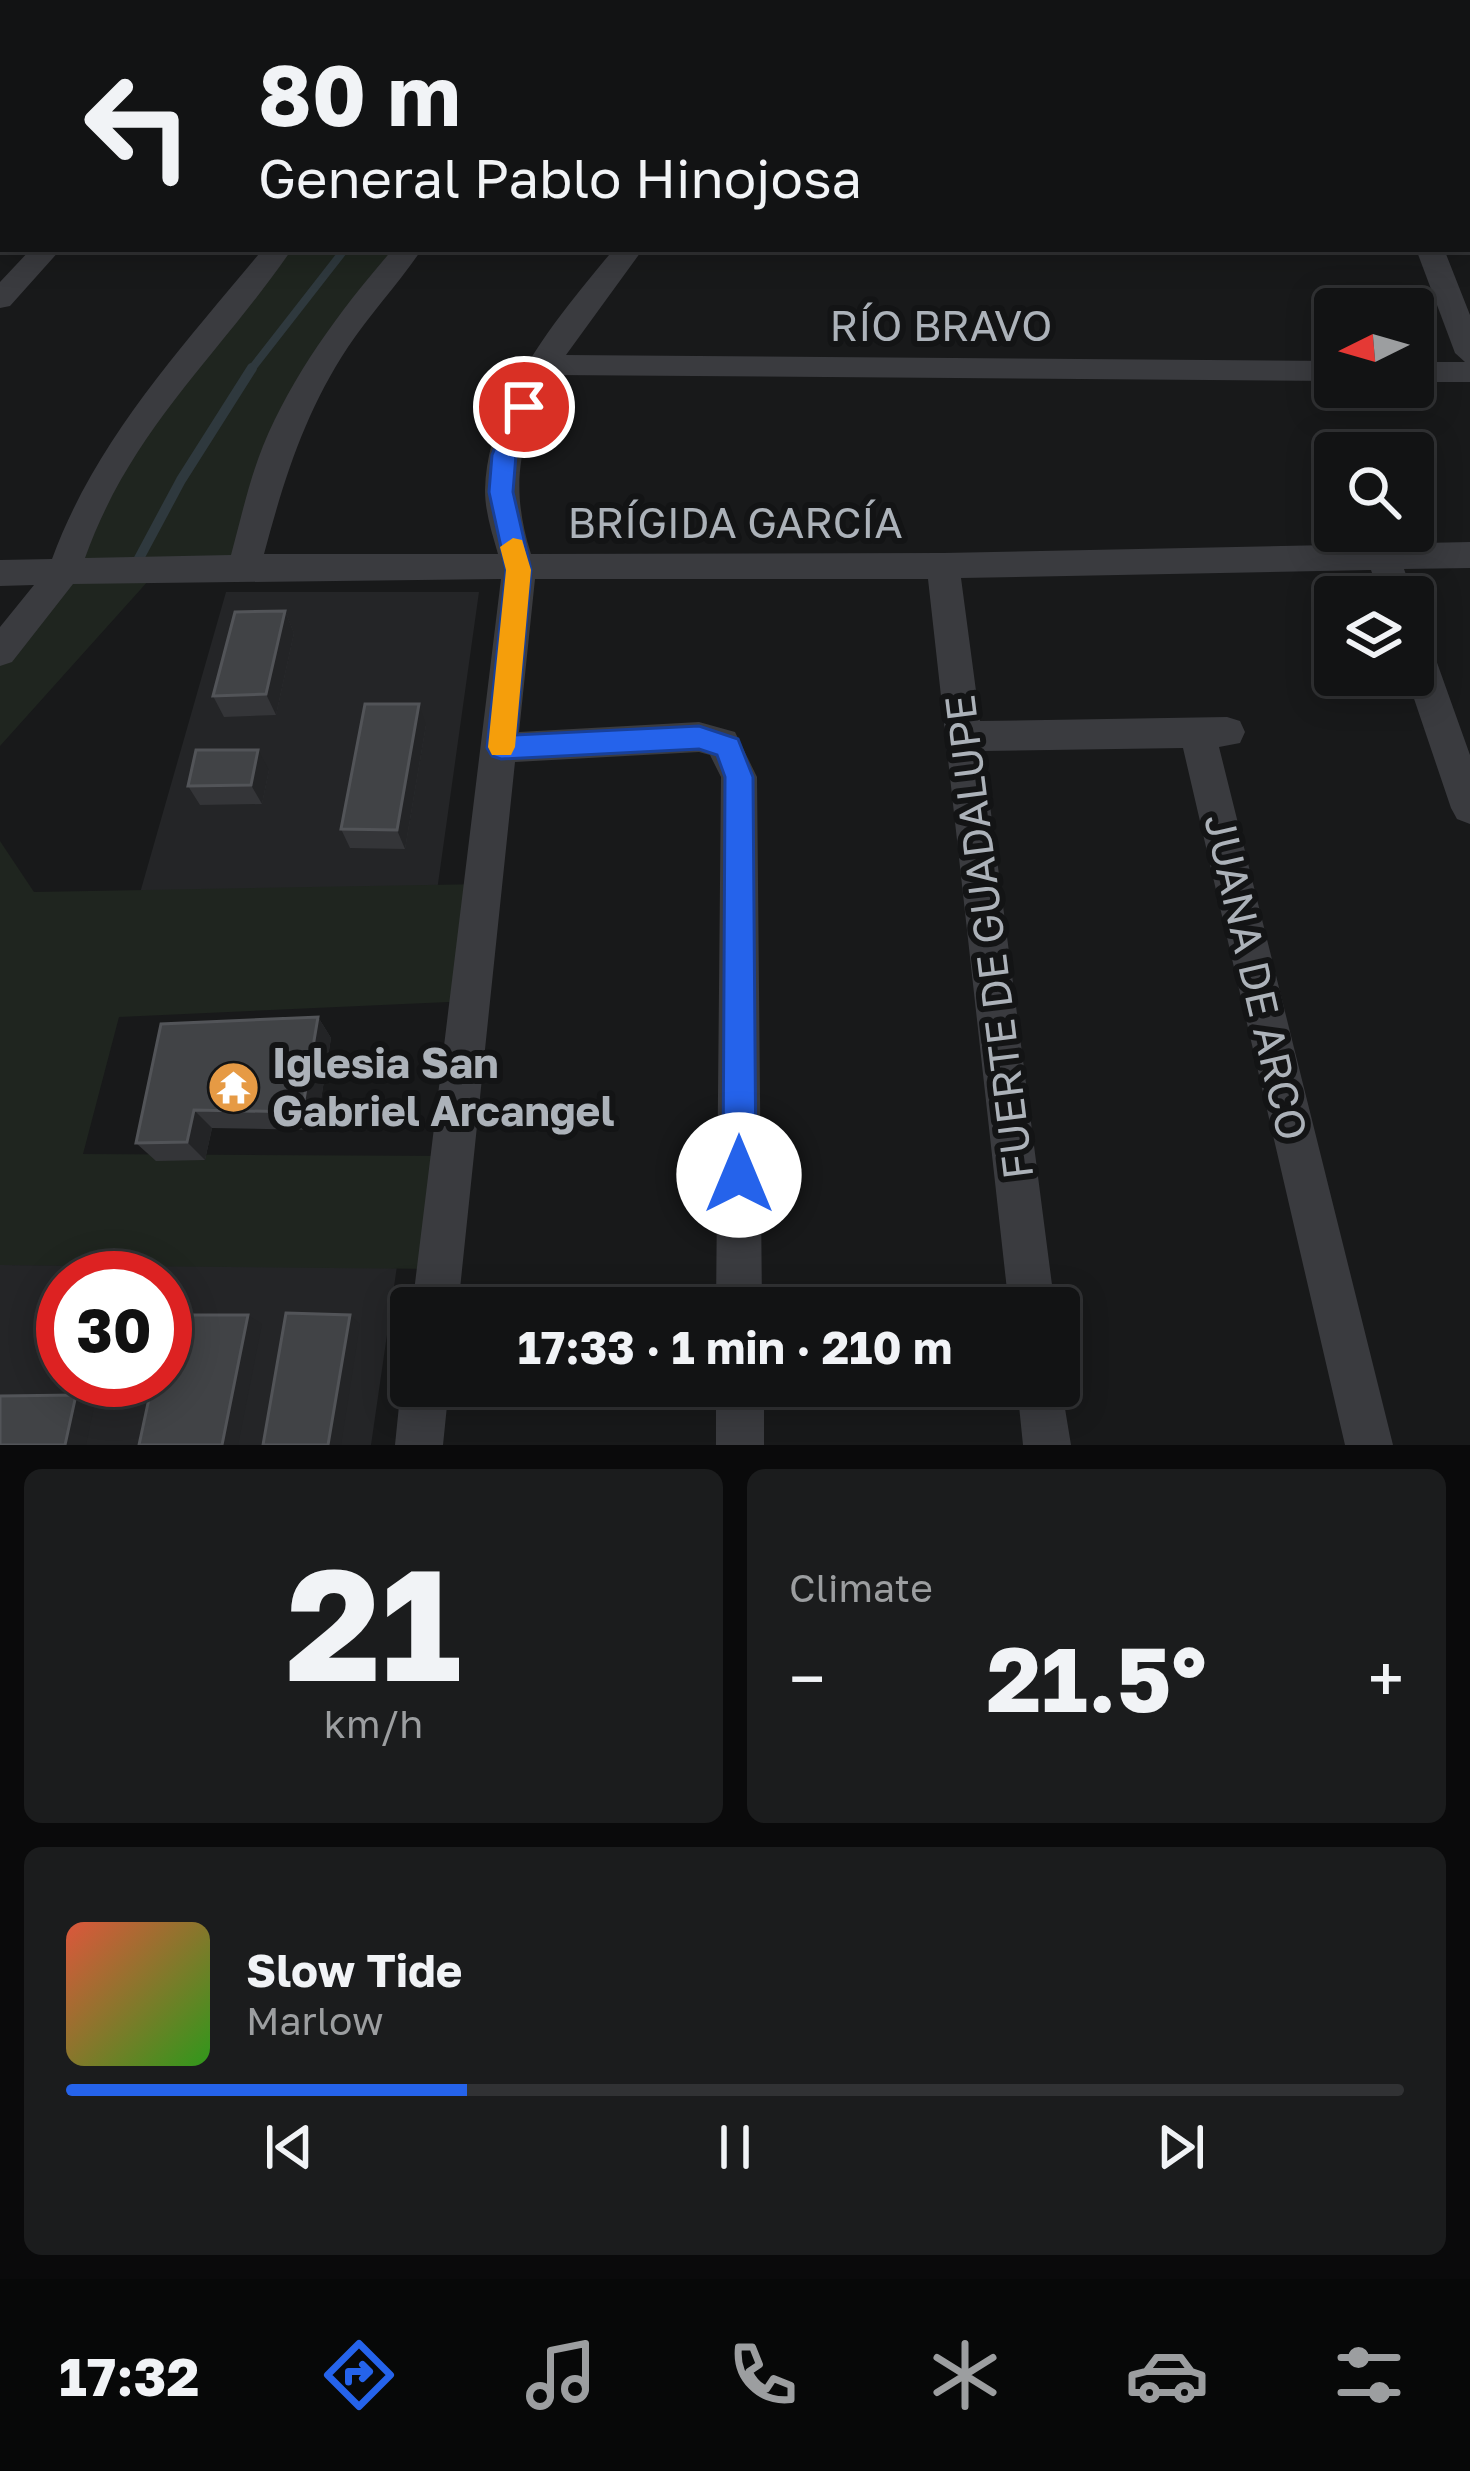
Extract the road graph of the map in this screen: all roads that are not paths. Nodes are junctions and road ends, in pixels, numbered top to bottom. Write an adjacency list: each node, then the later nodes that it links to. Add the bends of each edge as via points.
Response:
1 (44, 252): 6 (street)
2 (276, 252): 18 (street, via 142,416 82,521)
3 (405, 252): 15 (street, via 367,297 282,437)
4 (627, 252): 8 (street)
5 (1431, 252): 7 (street)
6 (0, 299)
7 (1470, 353)
8 (547, 364): 9 (street, RÍO BRAVO); 16 (street, via 504,455 501,492)
9 (1314, 371)
10 (1434, 372): 11 (street)
11 (1470, 372)
12 (1470, 555): 13 (street, BRÍGIDA GARCÍA)
13 (1383, 556): 14 (street, BRÍGIDA GARCÍA); 19 (street)
14 (944, 566): 16 (street, BRÍGIDA GARCÍA); 23 (street, FUERTE DE GUADALUPE)
15 (244, 568): 16 (street, BRÍGIDA GARCÍA); 18 (street, BRÍGIDA GARCÍA)
16 (519, 570): 24 (street)
17 (0, 573): 18 (street, BRÍGIDA GARCÍA)
18 (63, 573): 20 (street)
19 (1390, 576)
20 (0, 652)
21 (1434, 686): 22 (street)
22 (1457, 733): 25 (street)
23 (967, 736): 28 (street, FUERTE DE GUADALUPE); 35 (street, JUANA DE ARCO, via 1213,733)
24 (501, 748): 26 (street); 27 (street, via 699,737 722,743 735,760)
25 (1470, 808)
26 (437, 1287)
27 (740, 1287)
28 (1030, 1287)
29 (423, 1407): 32 (street)
30 (740, 1407): 33 (street)
31 (1043, 1407): 34 (street)
32 (418, 1445)
33 (740, 1445)
34 (1047, 1445)
35 (1369, 1445)

